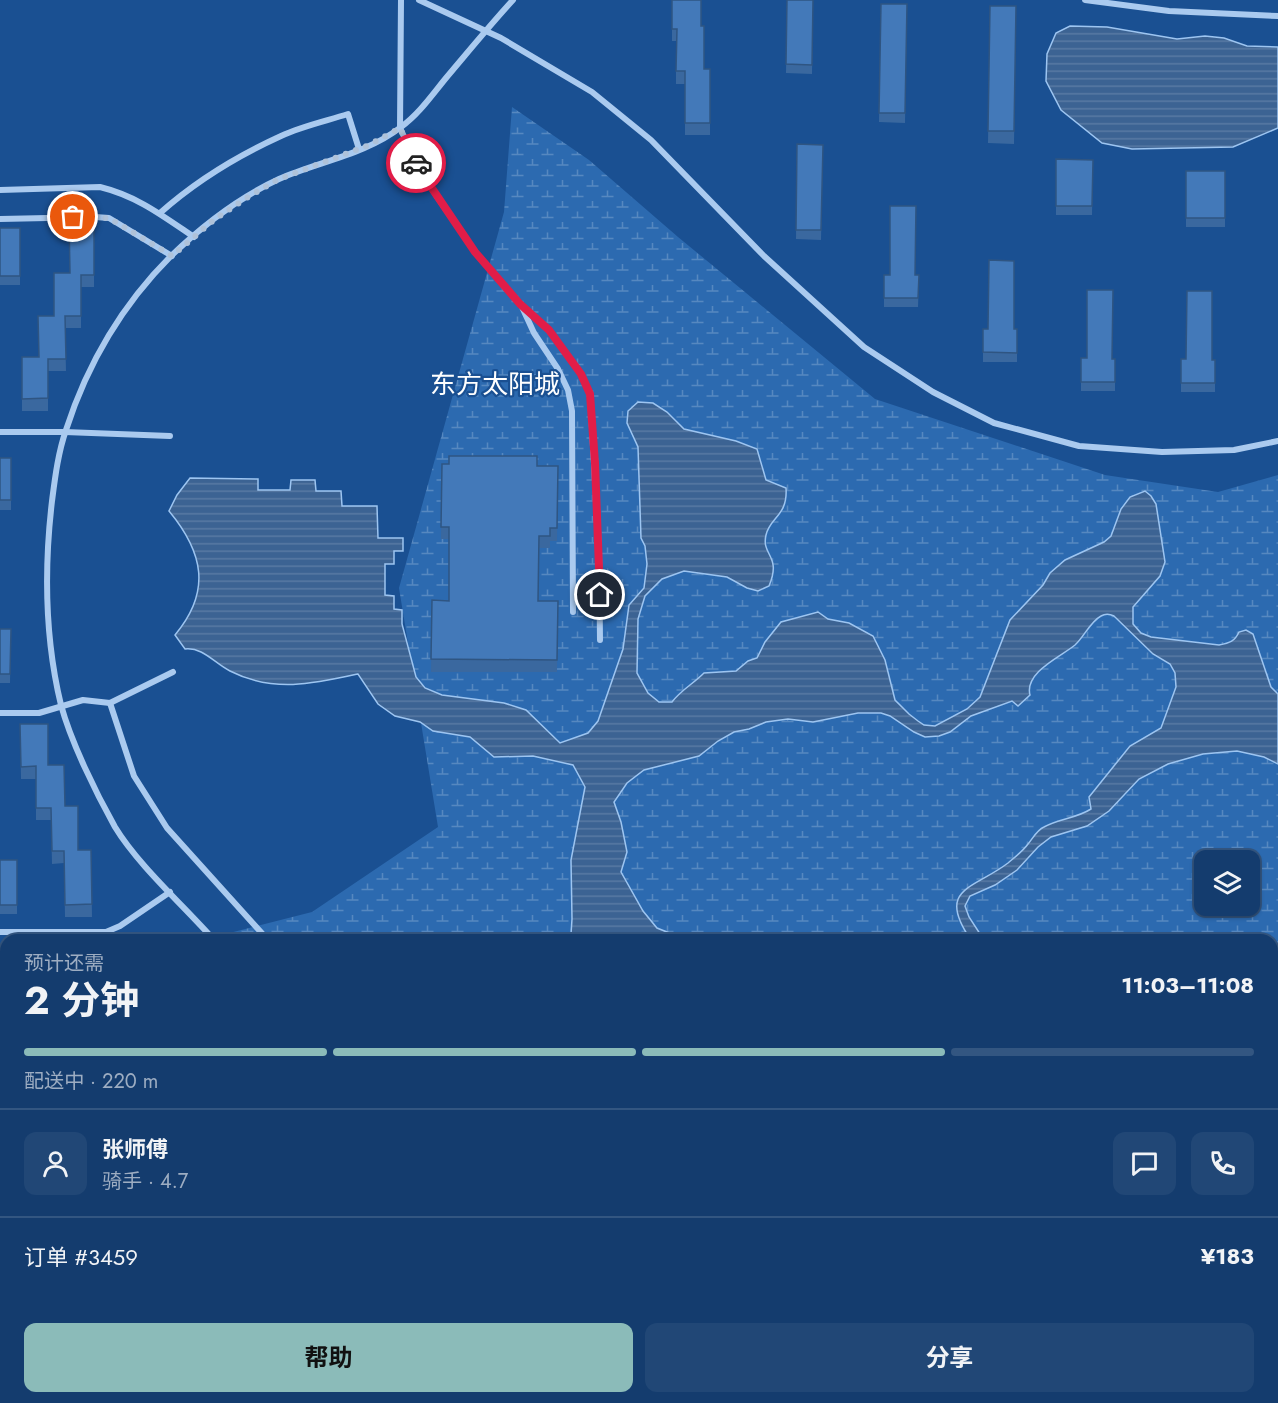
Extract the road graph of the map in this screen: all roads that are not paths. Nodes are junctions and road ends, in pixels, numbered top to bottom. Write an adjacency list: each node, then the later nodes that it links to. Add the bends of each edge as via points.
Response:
1 (401, 0): 7 (street)
2 (419, 0): 6 (street)
3 (513, 0): 6 (street)
4 (1085, 0): 5 (street, via 1169,11)
5 (1278, 16)
6 (485, 31): 7 (street); 18 (street, via 592,92 643,133 764,256 864,347 933,392 994,423 1079,446 1162,452 1234,450)
7 (400, 128): 8 (street); 14 (street, via 421,172 475,252)
8 (359, 149): 10 (street, via 348,114 283,135 245,153); 12 (street, via 277,180)
9 (0, 190): 10 (street, via 100,187 136,198)
10 (160, 213): 12 (street)
11 (0, 219): 13 (street, via 109,218)
12 (194, 237): 13 (street)
13 (172, 256): 16 (street, via 115,324 97,354)
14 (520, 304): 19 (street, via 558,369 572,411); 20 (street, via 549,330 581,374 590,394)
15 (0, 432): 16 (street)
16 (65, 432): 17 (street); 23 (street, via 54,481 46,575)
17 (170, 436)
18 (1278, 441)
19 (573, 612)
20 (600, 640)
21 (173, 672): 22 (street)
22 (110, 703): 23 (street, via 83,700); 28 (street, via 134,776 166,828)
23 (62, 707): 24 (street, via 39,713); 25 (street, via 97,794 117,831)
24 (0, 713)
25 (170, 892): 26 (street, via 106,933); 27 (street)
26 (0, 932)
27 (208, 934)
28 (263, 934)

